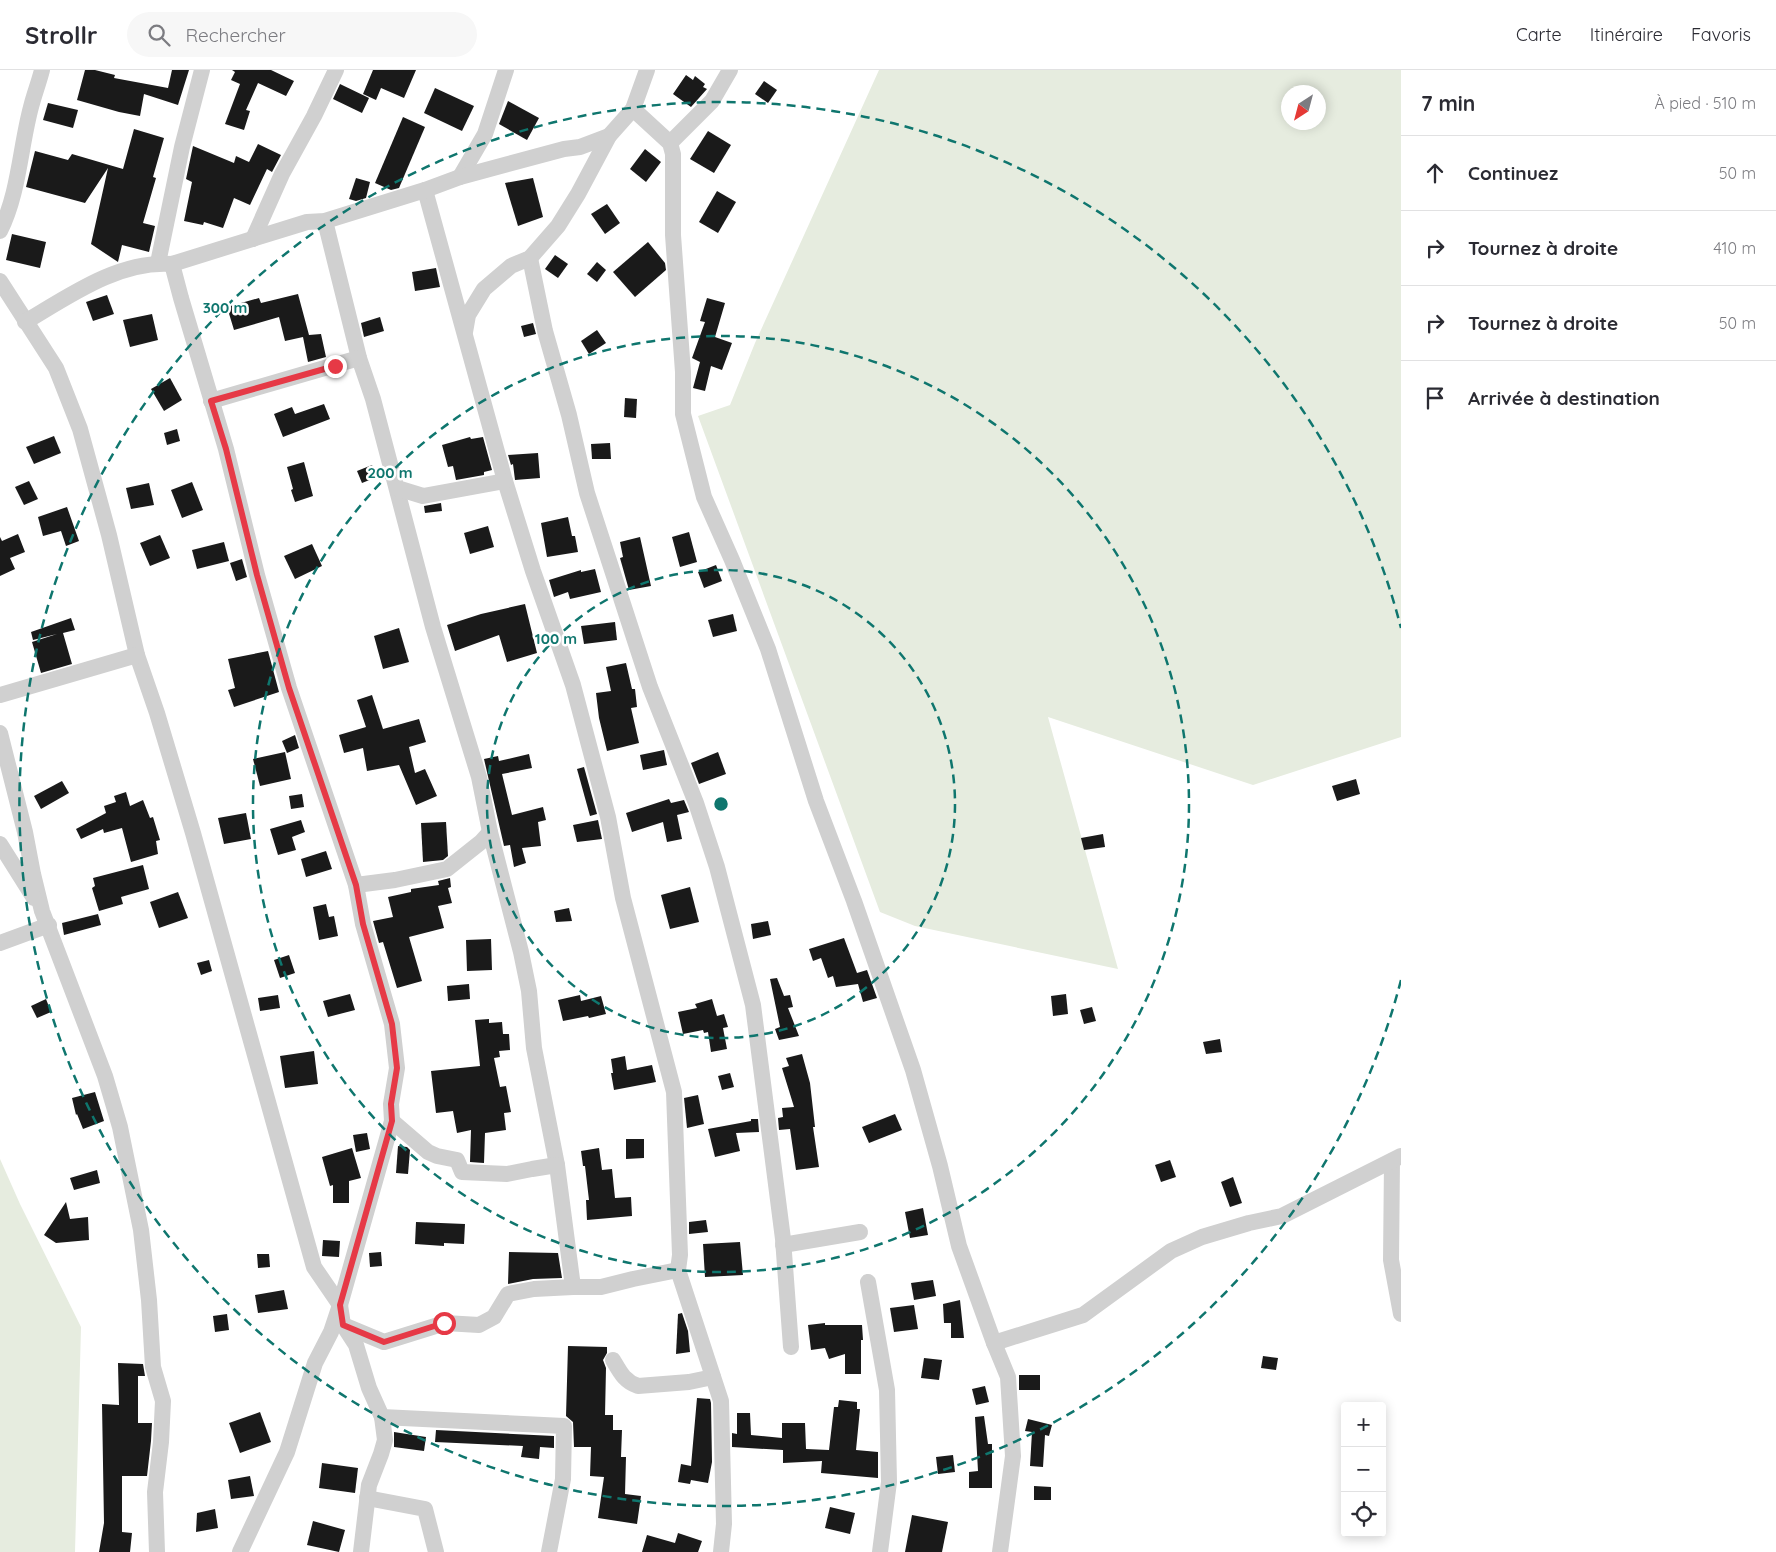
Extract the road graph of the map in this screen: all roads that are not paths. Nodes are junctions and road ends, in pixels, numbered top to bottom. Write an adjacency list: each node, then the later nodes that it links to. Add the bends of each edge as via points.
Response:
1 (202, 70): 16 (street, via 182,147)
2 (336, 70): 14 (street, via 282,174)
3 (506, 70): 10 (street, via 485,134)
4 (647, 70): 7 (street)
5 (730, 70): 9 (street, via 712,101)
6 (41, 71): 13 (street, via 30,108 22,159)
7 (633, 109): 8 (street); 9 (street)
8 (609, 136): 10 (street, via 580,147); 15 (street, via 558,226)
9 (670, 143): 43 (street, via 684,414 697,472 704,497 768,649 816,801 910,1061 959,1246)
10 (460, 177): 11 (street)
11 (424, 190): 12 (street); 19 (street)
12 (325, 221): 14 (street, via 307,222); 20 (street)
13 (0, 231)
14 (253, 239): 16 (street)
15 (530, 258): 19 (street, via 511,266 484,289 468,315); 36 (street, via 545,331 587,493 650,687 696,803 717,867 754,1004)
16 (165, 264): 18 (street, via 120,272 78,290); 21 (street, via 180,298)
17 (0, 282): 18 (street)
18 (26, 322): 24 (street, via 56,368 80,429 109,534)
19 (464, 335): 22 (street)
20 (359, 358): 21 (street); 23 (street)
21 (211, 401): 29 (street, via 289,688)
22 (505, 481): 23 (street, via 423,496); 37 (street, via 573,685 608,817 622,898 674,1092)
23 (397, 488): 27 (street, via 433,627 479,778)
24 (136, 655): 25 (street); 40 (street, via 193,833 314,1267)
25 (0, 695)
26 (0, 733): 30 (street)
27 (490, 832): 29 (street, via 447,869); 34 (street, via 529,991 534,1048)
28 (0, 844): 30 (street)
29 (356, 885): 32 (street, via 363,924 392,1024 397,1068 391,1104)
30 (45, 918): 31 (street); 49 (street, via 105,1076 120,1127 141,1230 154,1367 163,1401 155,1492)
31 (0, 943)
32 (392, 1121): 34 (street, via 428,1152 457,1160 462,1172 507,1174); 40 (street)
33 (1396, 1158): 41 (street, via 1391,1260); 43 (street, via 1282,1216 1202,1237 1171,1251 1083,1315)
34 (557, 1165): 39 (street)
35 (860, 1232): 36 (street)
36 (783, 1245): 44 (street)
37 (678, 1270): 39 (street, via 601,1287); 46 (street)
38 (868, 1282): 55 (street, via 886,1390 888,1482)
39 (573, 1287): 42 (street, via 508,1294 494,1317 479,1325 444,1323 384,1342)
40 (340, 1305): 42 (street); 50 (street, via 315,1364 287,1452)
41 (1401, 1314)
42 (343, 1325): 47 (street, via 356,1345)
43 (994, 1343): 56 (street, via 1008,1378 1013,1456)
44 (791, 1347)
45 (614, 1360): 46 (street, via 622,1377 638,1386 688,1382)
46 (713, 1376): 54 (street, via 721,1400 724,1524)
47 (382, 1417): 48 (street, via 384,1440); 53 (street, via 564,1426 563,1479)
48 (367, 1498): 51 (street); 52 (street, via 425,1509)
49 (157, 1552)
50 (240, 1552)
51 (361, 1552)
52 (436, 1552)
53 (549, 1552)
54 (721, 1552)
55 (880, 1552)
56 (1000, 1552)

